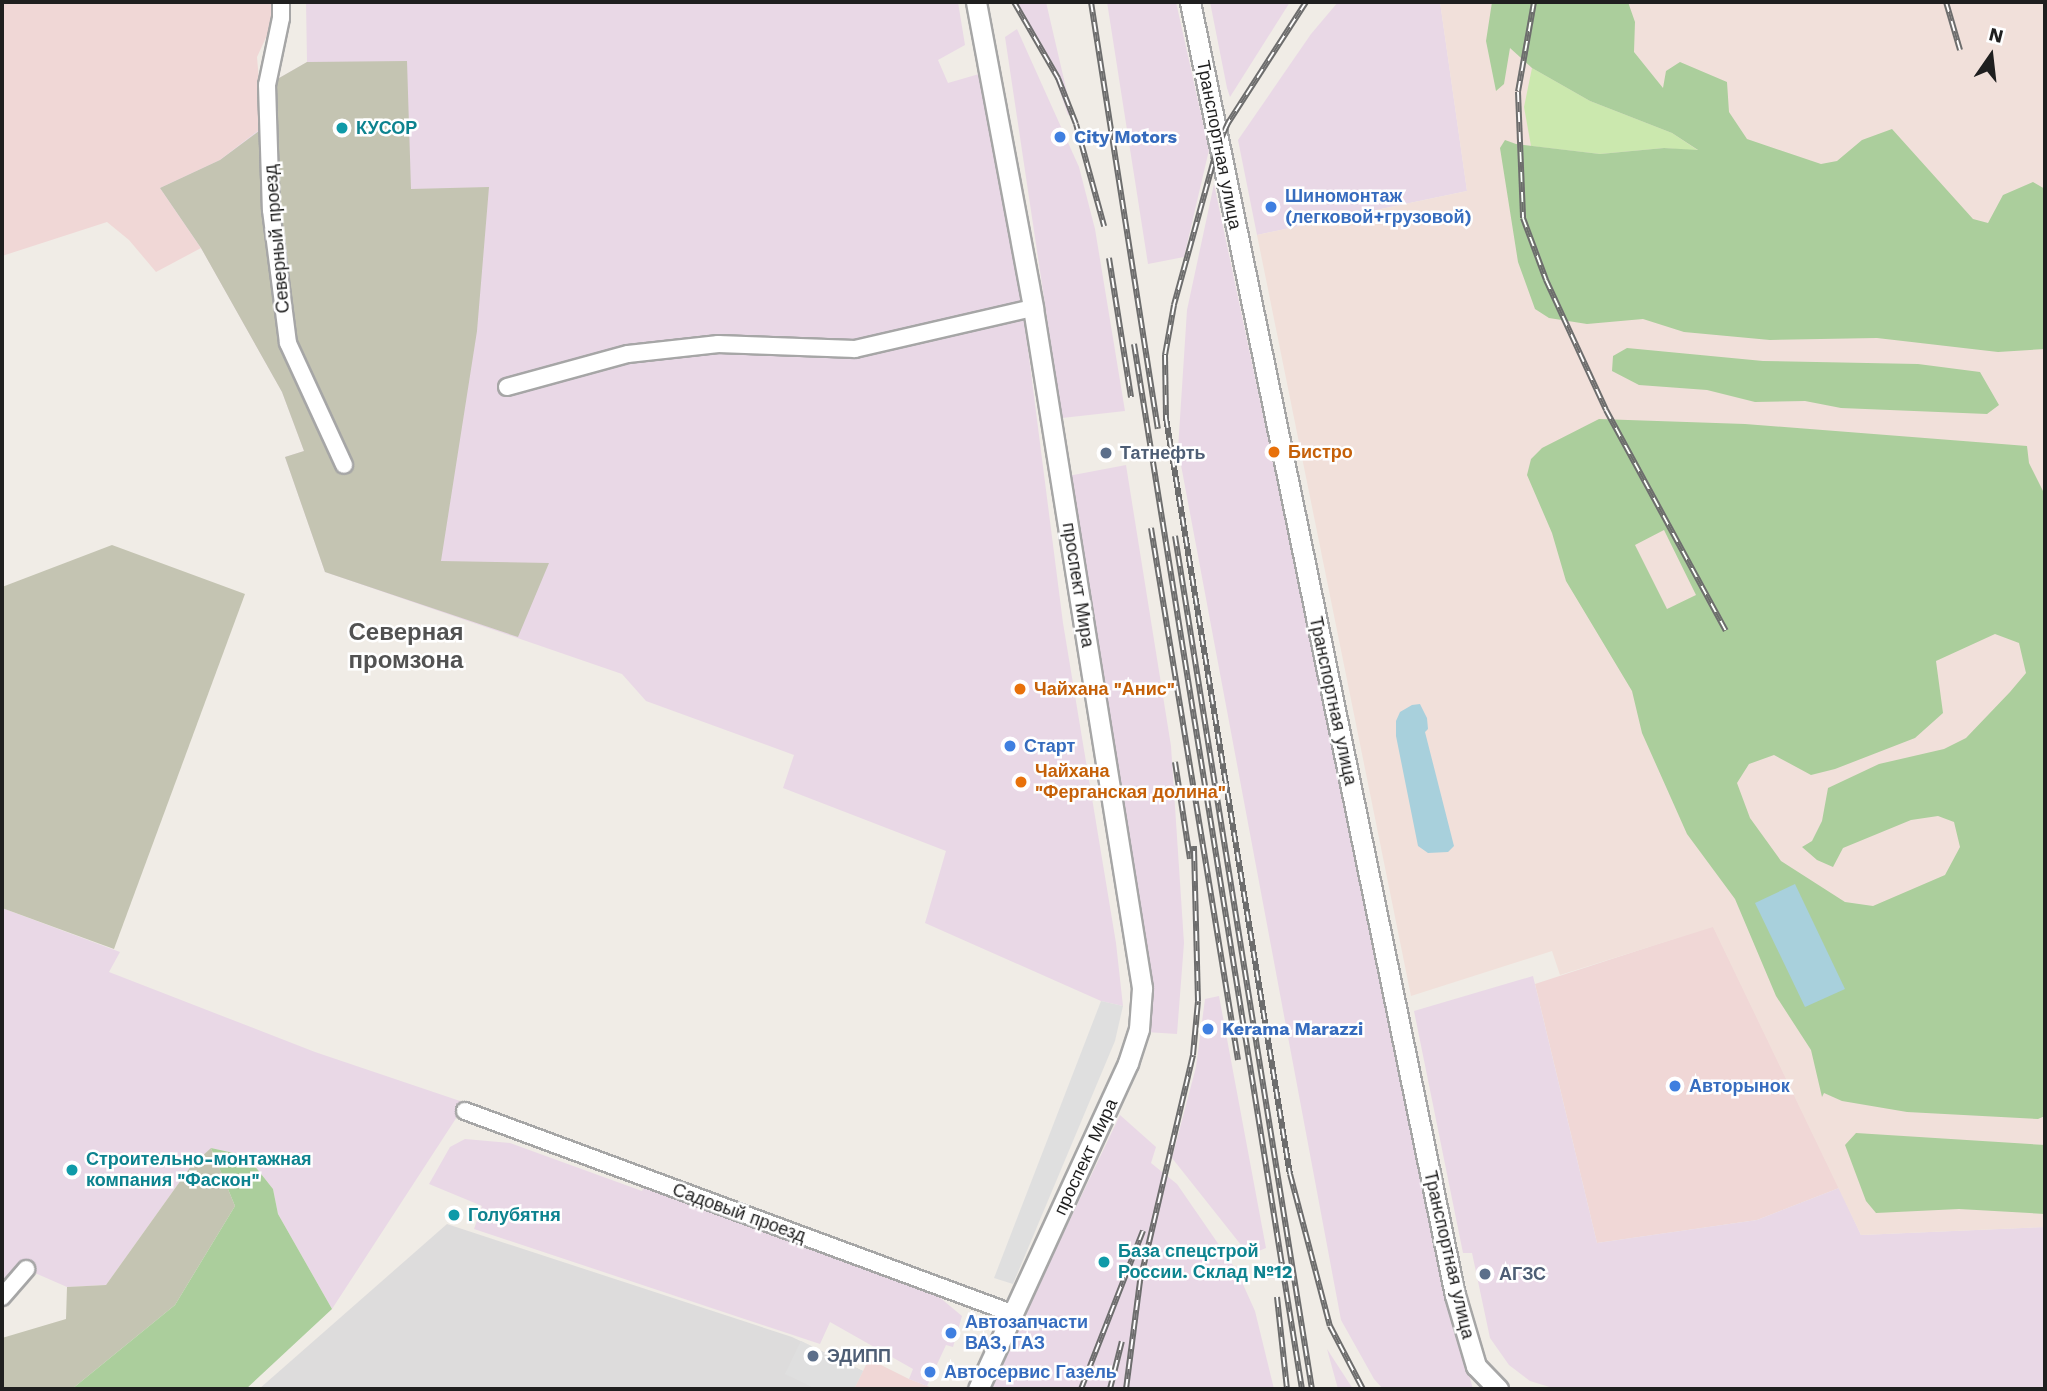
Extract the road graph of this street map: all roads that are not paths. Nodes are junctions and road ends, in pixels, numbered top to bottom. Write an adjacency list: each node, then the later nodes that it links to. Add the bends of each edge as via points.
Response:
1 (281, 2): 6 (street, Северный проезд, via 267,85 271,210 288,343)
2 (976, 2): 4 (street, проспект Мира)
3 (1190, 2): 12 (street, Транспортная улица, via 1455,1295 1476,1366)
4 (1033, 308): 5 (street, via 855,349 718,344 628,354); 10 (street, проспект Мира, via 1142,988 1139,1029 1128,1063)
5 (507, 387)
6 (344, 465)
7 (465, 1111): 10 (street, Садовый проезд)
8 (26, 1269): 9 (street)
9 (2, 1297)
10 (1014, 1314): 11 (street, проспект Мира)
11 (978, 1389)
12 (1498, 1389)

